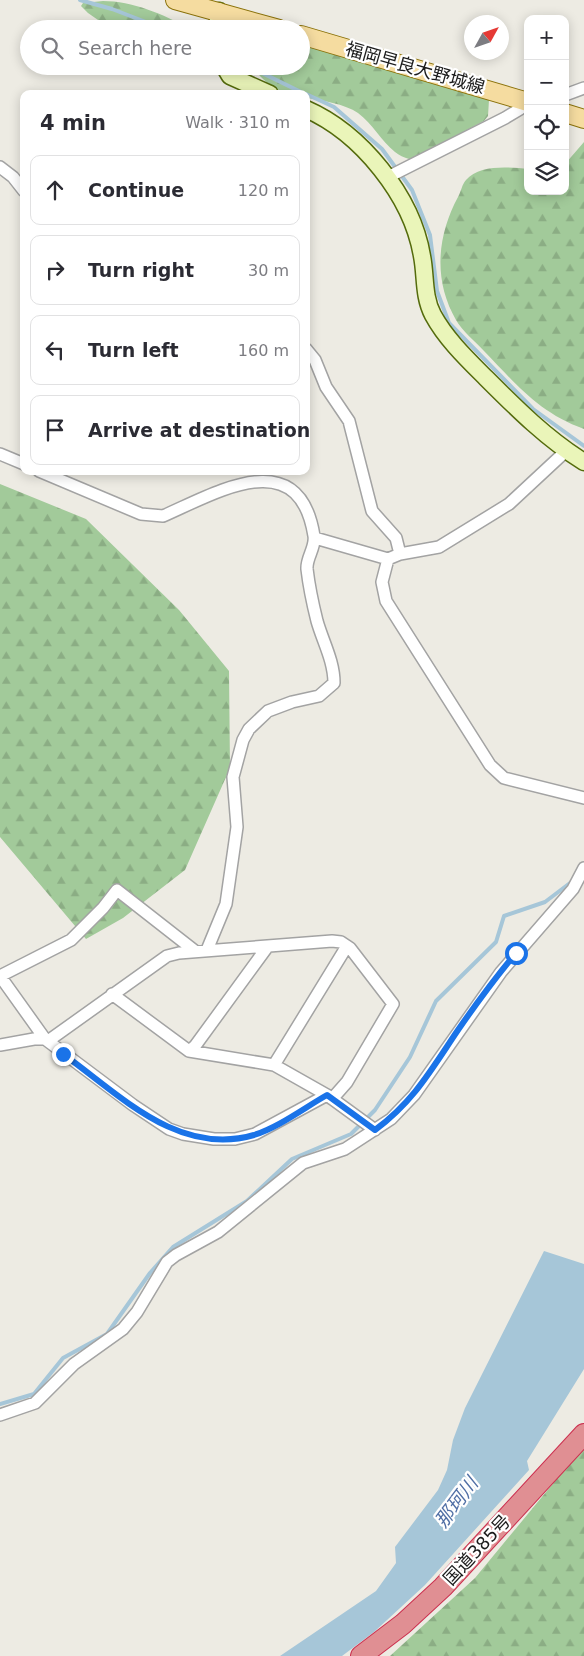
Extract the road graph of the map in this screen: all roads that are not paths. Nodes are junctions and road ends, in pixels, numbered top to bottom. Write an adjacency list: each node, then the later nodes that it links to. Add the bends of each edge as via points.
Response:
1 (175, 0): 2 (main road)
2 (213, 20)
3 (310, 38): 8 (main road, 福岡早良大野城線)
4 (229, 75): 6 (street)
5 (584, 88): 7 (street)
6 (261, 90)
7 (569, 94)
8 (524, 101)
9 (524, 103): 14 (street, via 505,118)
10 (310, 111): 14 (street, via 363,148)
11 (569, 114): 12 (main road)
12 (584, 119)
13 (0, 166): 15 (street)
14 (388, 177): 17 (street, via 413,221 422,256 424,287 432,313 442,329 459,351 526,418)
15 (20, 186)
16 (310, 354): 23 (street, via 326,387 349,421 372,511 396,538)
17 (566, 451): 20 (street); 23 (street, via 509,504 478,524 439,547)
18 (0, 454): 19 (street)
19 (20, 462)
20 (584, 462)
21 (48, 475): 22 (street, via 153,517 163,516 235,485 252,481 279,484 292,489 302,500)
22 (315, 538): 24 (street); 29 (street, via 306,567 317,620 333,667 334,683 319,696 268,711 249,729 243,740 233,777 237,828 226,904)
23 (400, 554): 24 (street)
24 (388, 559): 25 (street, via 382,582 386,601 490,765 504,778)
25 (584, 798)
26 (584, 868): 37 (street, via 573,889 485,991 414,1095)
27 (268, 946): 28 (street, via 332,941); 29 (street); 34 (street)
28 (347, 946): 35 (street); 36 (street, via 393,1004 347,1082)
29 (207, 950): 30 (street)
30 (195, 951): 31 (street, via 157,961); 32 (street, via 117,890 71,940 0,976)
31 (112, 994): 32 (street); 34 (street)
32 (47, 1040): 33 (street, via 34,1038); 36 (street, via 169,1129 199,1137 235,1139 255,1134)
33 (0, 1045)
34 (189, 1051): 35 (street)
35 (274, 1066): 36 (street)
36 (330, 1097): 37 (street)
37 (375, 1130): 38 (street, via 345,1149 303,1163 218,1232 176,1255 123,1329 67,1370 35,1403)
38 (0, 1415)
39 (584, 1434): 40 (highway, 国道385号, via 444,1587)
40 (361, 1656)

